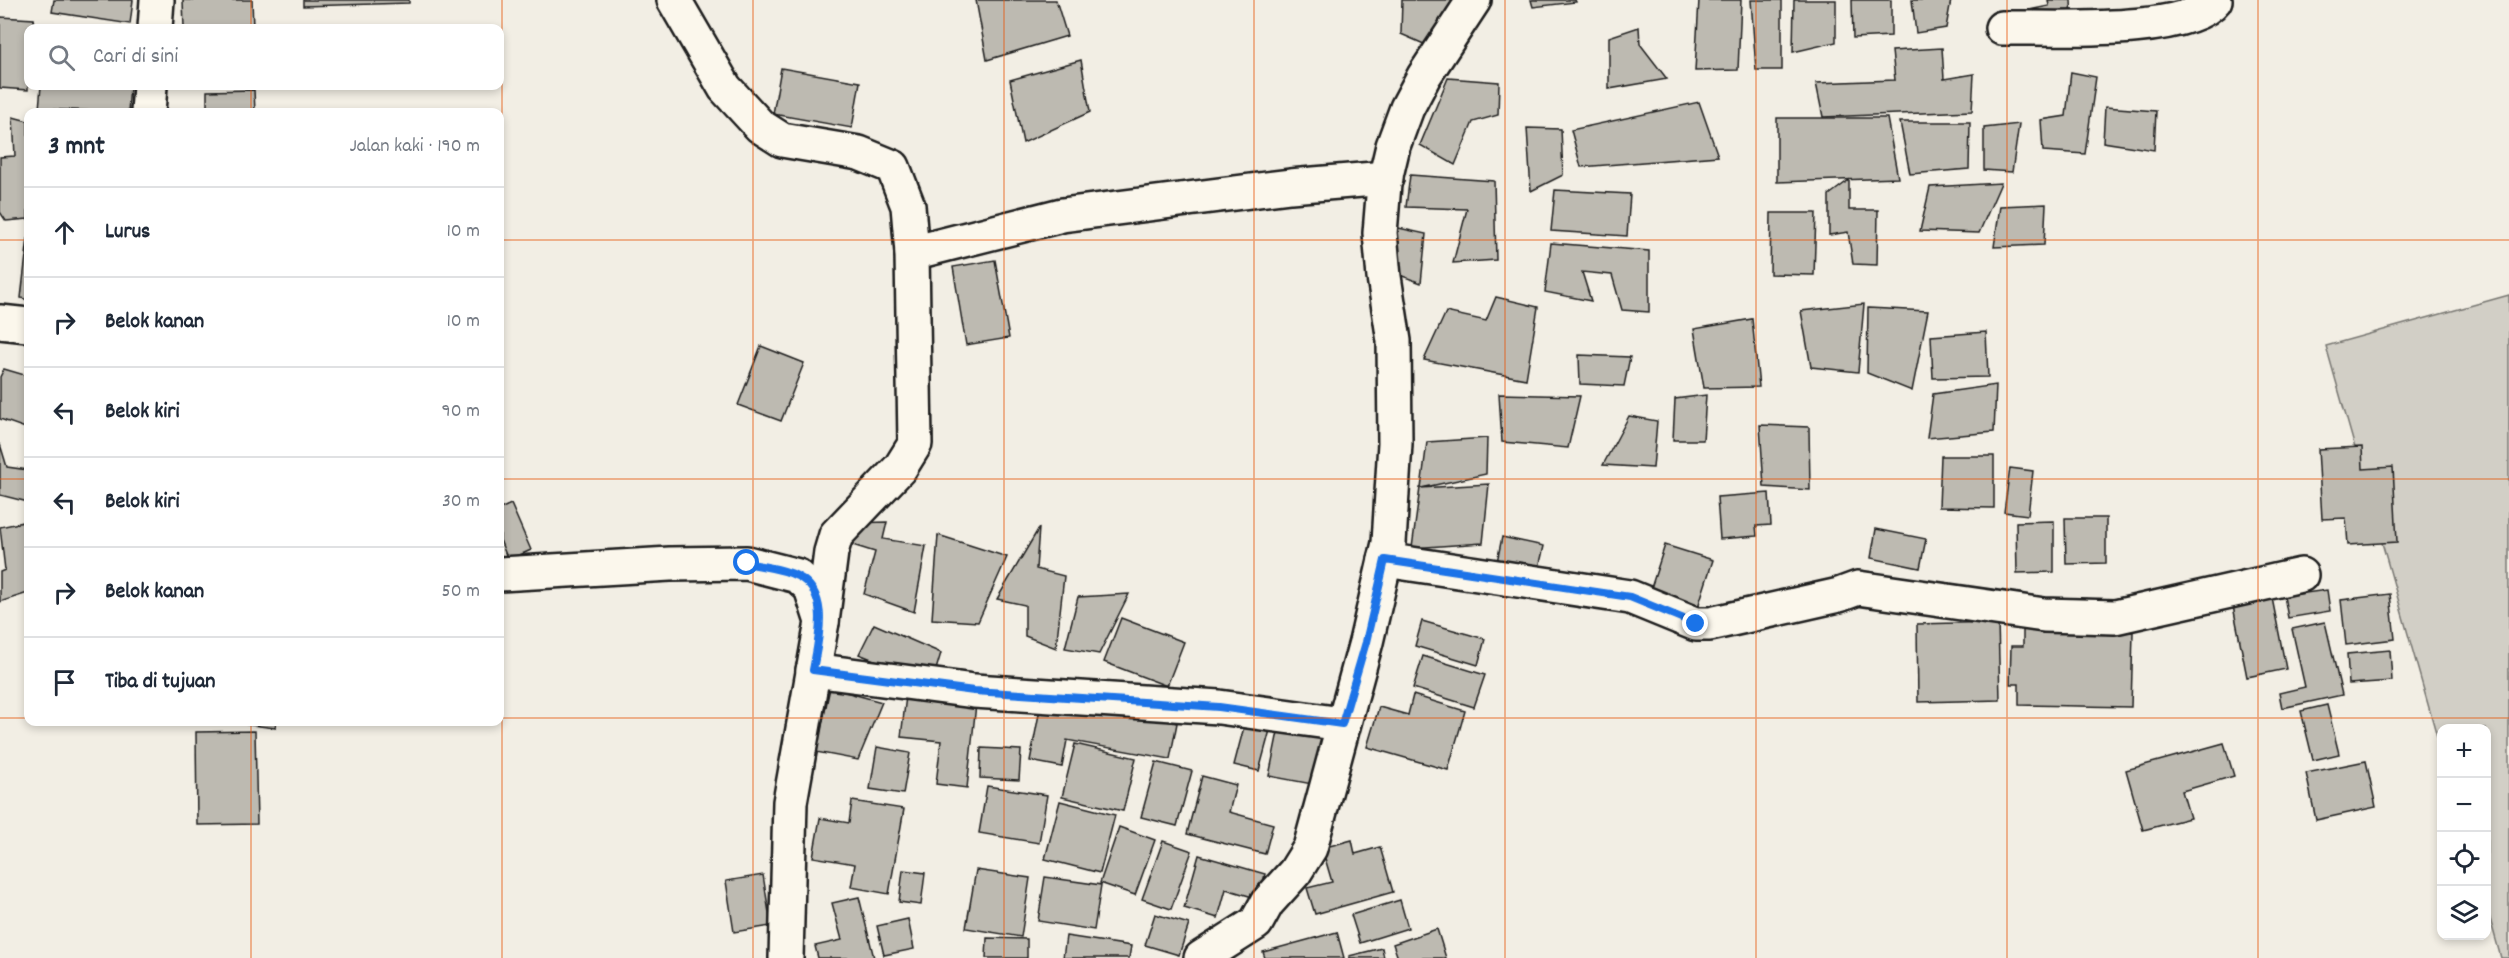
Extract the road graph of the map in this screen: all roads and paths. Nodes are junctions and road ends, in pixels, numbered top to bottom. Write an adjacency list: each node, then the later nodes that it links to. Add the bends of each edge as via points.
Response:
1 (157, 0): 5 (street)
2 (674, 0): 10 (street, via 725,88 760,126 782,140 859,153 893,167 908,206)
3 (1474, 0): 9 (street, via 1407,108)
4 (2215, 0): 6 (street, via 2209,8 2170,22 2116,27)
5 (155, 24)
6 (2002, 28)
7 (150, 90): 8 (street)
8 (148, 108)
9 (1386, 178): 10 (street, via 1062,215); 13 (street, via 1380,233 1394,341 1395,443)
10 (912, 252): 16 (street, via 915,444 900,468 836,535)
11 (0, 322): 12 (street)
12 (24, 325)
13 (1385, 560): 15 (street, via 1630,597 1696,624 1710,624 1858,588 2044,615 2115,617); 18 (street)
14 (504, 574): 16 (street, via 747,563 798,576 811,588)
15 (2301, 575)
16 (822, 622): 17 (street)
17 (813, 670): 18 (street, via 974,691 1219,707); 19 (street, via 790,802)
18 (1342, 724): 20 (street, via 1310,848 1256,923)
19 (786, 958)
20 (1201, 958)

